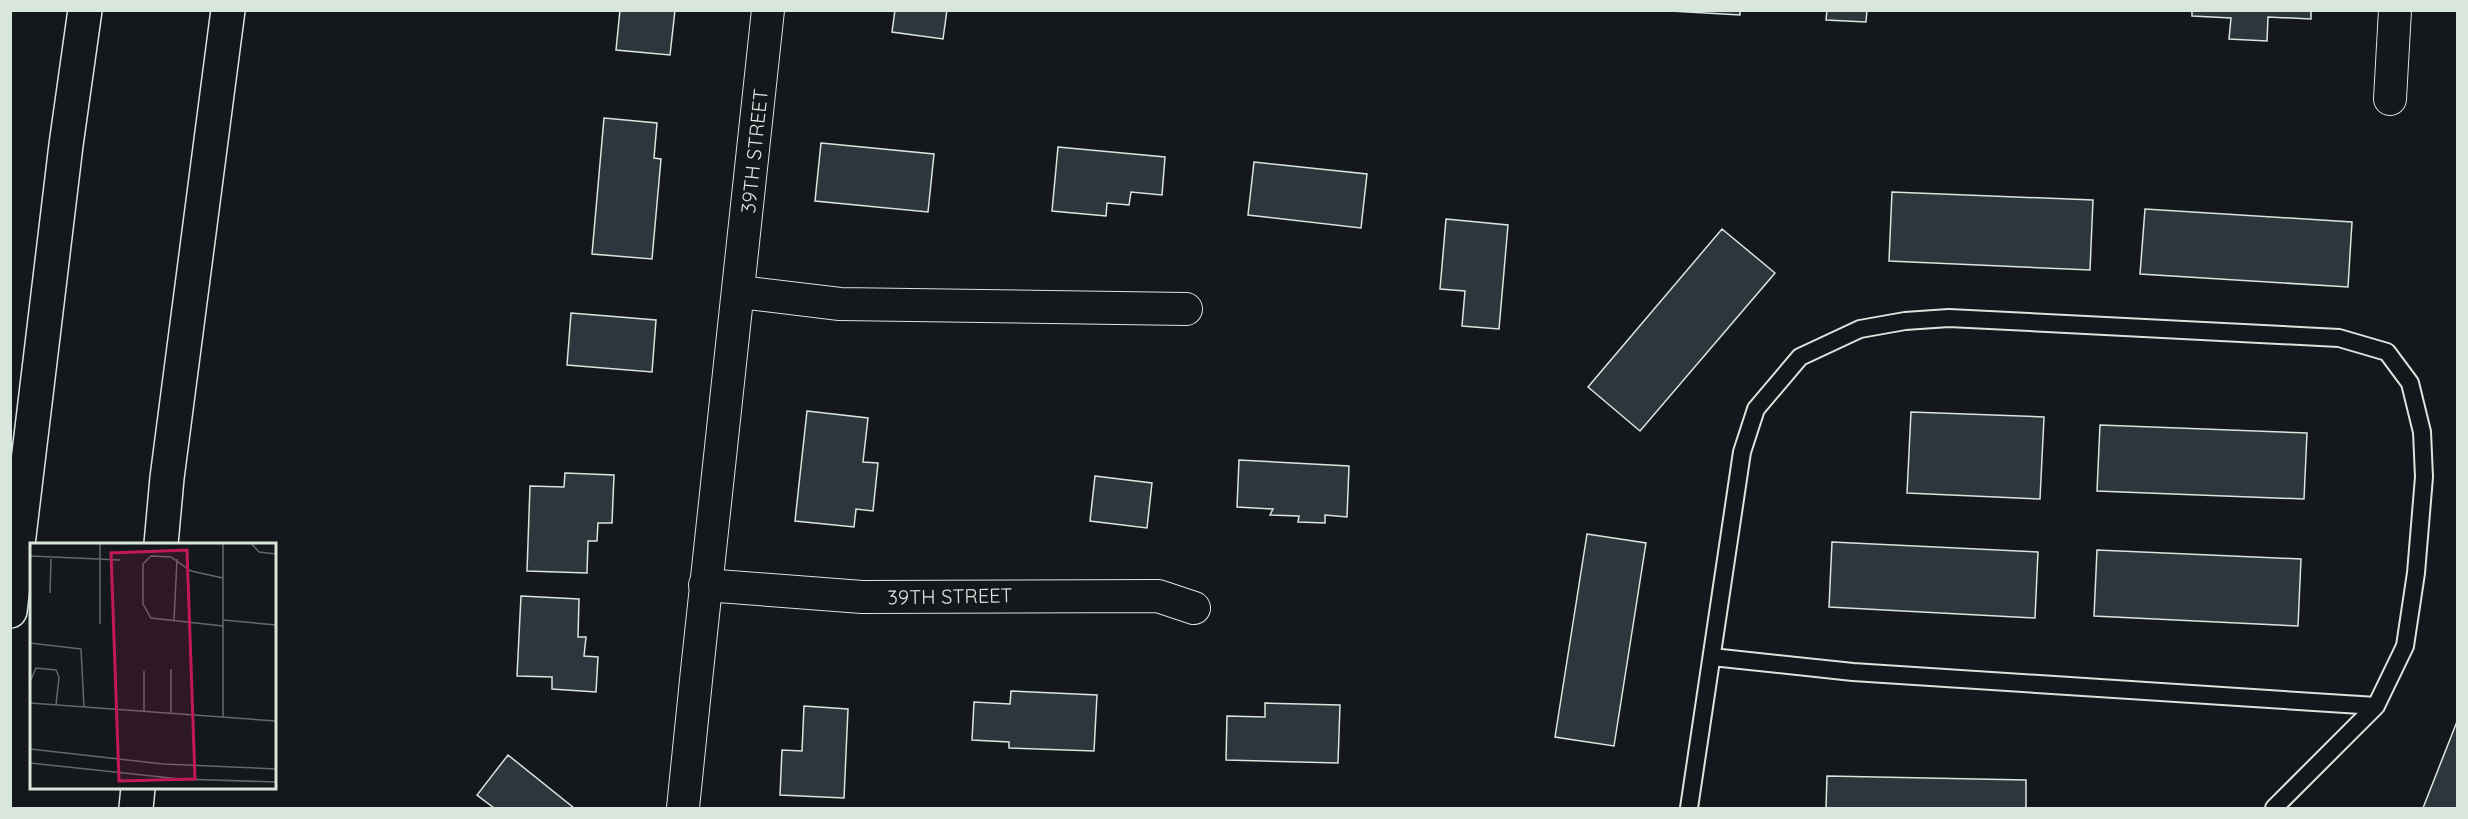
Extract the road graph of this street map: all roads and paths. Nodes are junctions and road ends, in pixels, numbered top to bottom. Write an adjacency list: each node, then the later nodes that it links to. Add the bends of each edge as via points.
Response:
1 (85, 10): 11 (highway)
2 (228, 10): 8 (highway)
3 (768, 10): 6 (street, 39TH STREET)
4 (2395, 10): 5 (street)
5 (2390, 99)
6 (740, 292): 7 (street, via 840,304); 9 (street, 39TH STREET)
7 (1186, 309)
8 (161, 543)
9 (705, 585): 10 (street, 39TH STREET, via 862,597 1158,596); 16 (street, 39TH STREET)
10 (1194, 608)
11 (10, 611)
12 (1712, 657): 13 (lane, via 1853,672); 13 (lane, via 1742,452 1756,409 1800,357 1860,329 1949,318 2339,338 2387,352 2410,383 2422,432 2422,520 2405,646); 17 (lane)
13 (2376, 706): 18 (lane)
14 (138, 789): 15 (highway)
15 (136, 808)
16 (683, 808)
17 (1689, 808)
18 (2274, 808)

